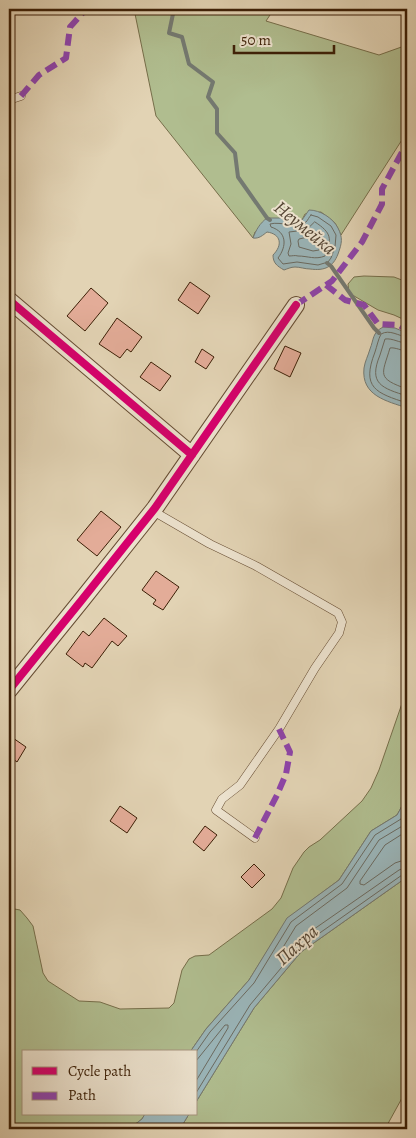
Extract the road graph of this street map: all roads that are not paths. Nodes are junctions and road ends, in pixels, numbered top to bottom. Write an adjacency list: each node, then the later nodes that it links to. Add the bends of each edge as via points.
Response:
1 (21, 96): 2 (lane)
2 (9, 100)
3 (9, 300): 5 (street)
4 (296, 305): 5 (street)
5 (192, 454): 6 (street)
6 (153, 511): 7 (street); 8 (lane, via 338,613 342,622 339,633 279,729 240,786 222,799 216,810)
7 (9, 690)
8 (255, 838)

